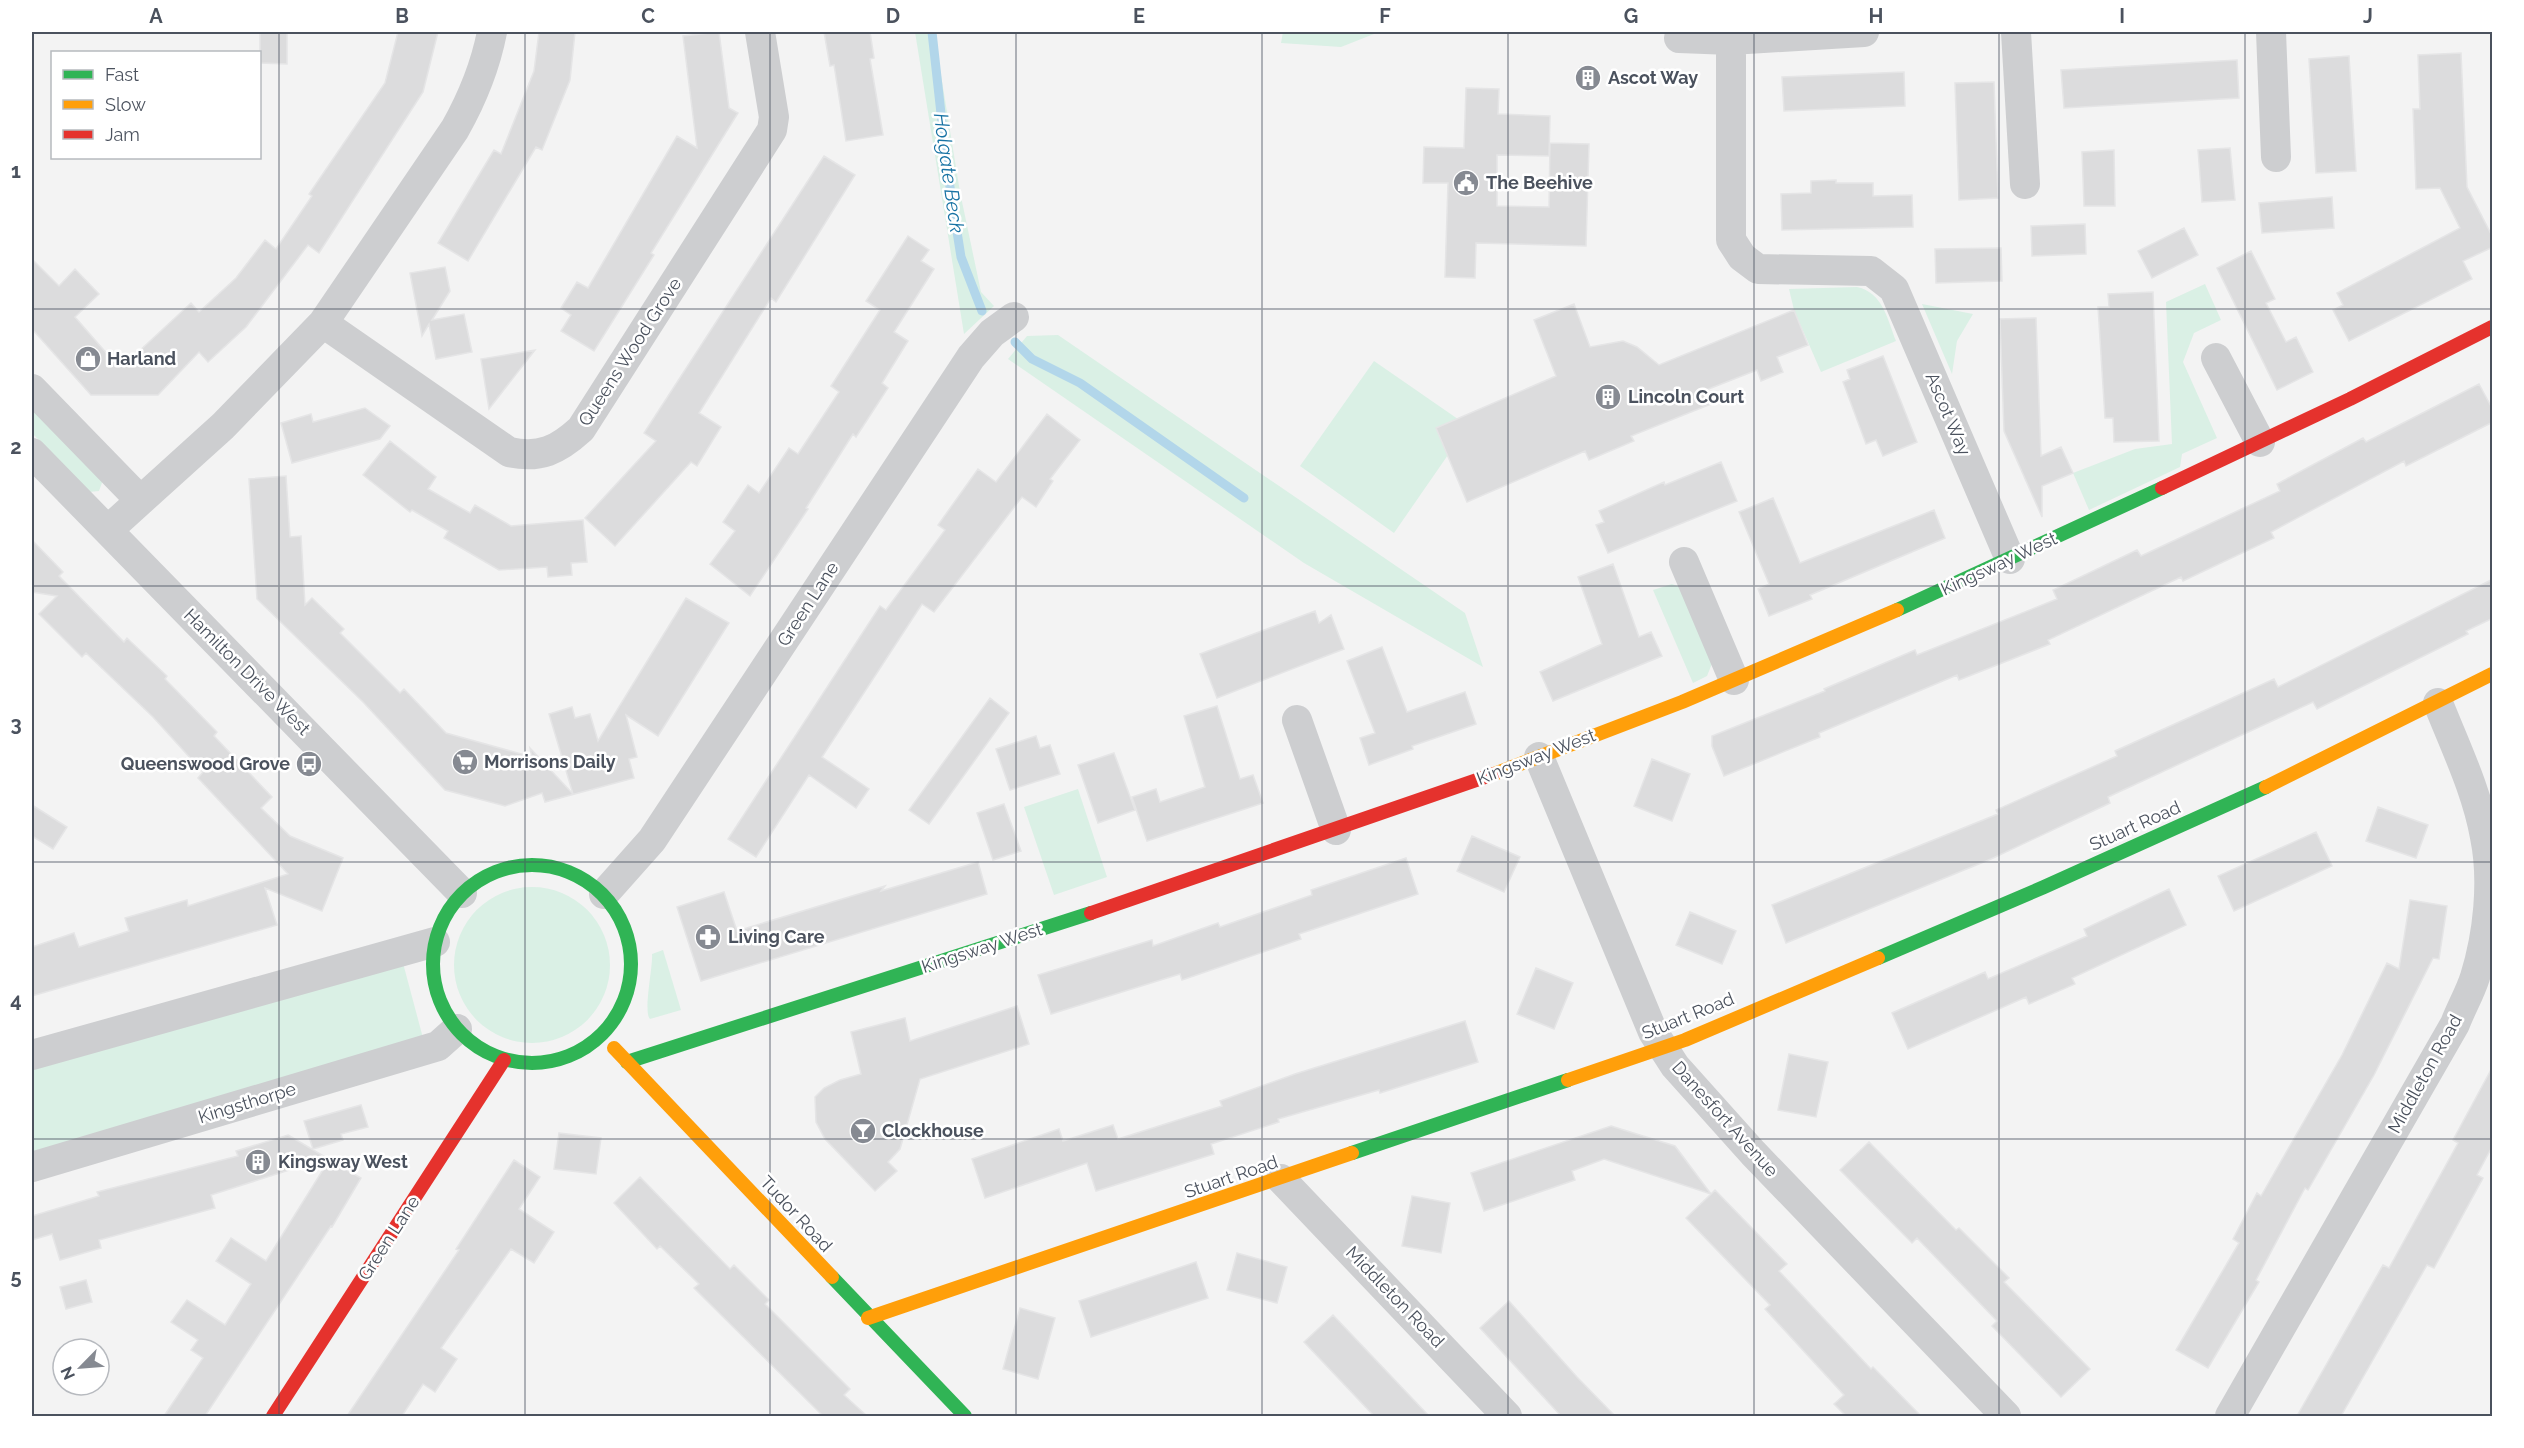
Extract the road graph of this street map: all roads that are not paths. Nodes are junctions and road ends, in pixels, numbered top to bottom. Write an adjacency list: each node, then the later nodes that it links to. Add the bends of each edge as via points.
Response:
1 (492, 32): 11 (street, via 474,95 455,129)
2 (760, 32): 11 (street, Queens Wood Grove, via 774,117 772,130 581,429 566,444 546,454 526,456 509,452)
3 (1864, 32): 7 (street)
4 (2016, 32): 9 (street)
5 (2271, 32): 8 (street)
6 (1678, 39): 7 (street)
7 (1731, 40): 19 (street, Ascot Way, via 1731,240 1742,257 1758,269 1871,271 1894,289)
8 (2276, 157)
9 (2025, 184)
10 (1014, 317): 28 (street, Green Lane, via 992,333 971,357 652,840)
11 (323, 323): 17 (street, via 222,426)
12 (2493, 327): 15 (street, Kingsway West)
13 (2216, 358): 15 (street)
14 (32, 389): 17 (street)
15 (2260, 442): 19 (street, Kingsway West)
16 (32, 453): 18 (street, Hamilton Drive West)
17 (140, 500): 18 (street)
18 (108, 530): 27 (street, Hamilton Drive West)
19 (2010, 560): 22 (street, Kingsway West)
20 (1684, 562): 22 (street)
21 (2493, 674): 23 (street, Stuart Road)
22 (1734, 680): 25 (street, Kingsway West)
23 (2438, 703): 32 (street, Stuart Road, via 2288,777 2044,887); 43 (street, Middleton Road, via 2486,837 2488,891 2475,978 2455,1023)
24 (1297, 720): 26 (street)
25 (1539, 758): 26 (street, Kingsway West); 32 (street, Danesfort Avenue, via 1653,1032)
26 (1336, 830): 35 (street, Kingsway West, via 897,977)
27 (462, 893): 28 (street, via 489,874 521,864 554,866 585,879); 29 (street, via 444,915)
28 (604, 894): 31 (street, via 625,926 632,955 630,984 620,1012)
29 (435, 942): 30 (street, via 432,968 436,993); 33 (street)
30 (457, 1029): 34 (street, via 482,1051); 36 (street, Kingsthorpe, via 438,1046)
31 (602, 1035): 34 (street, via 581,1051 556,1061 530,1064); 35 (street, Tudor Road)
32 (1663, 1047): 37 (street, Stuart Road); 42 (street, Danesfort Avenue, via 1686,1079 1753,1153)
33 (32, 1055)
34 (504, 1060): 39 (street, Green Lane)
35 (627, 1062): 38 (street, Tudor Road)
36 (32, 1167)
37 (1281, 1179): 38 (street, Stuart Road); 41 (street, Middleton Road)
38 (868, 1318): 40 (street, Tudor Road)
39 (273, 1416)
40 (965, 1416)
41 (1507, 1416)
42 (2006, 1416)
43 (2230, 1416)

